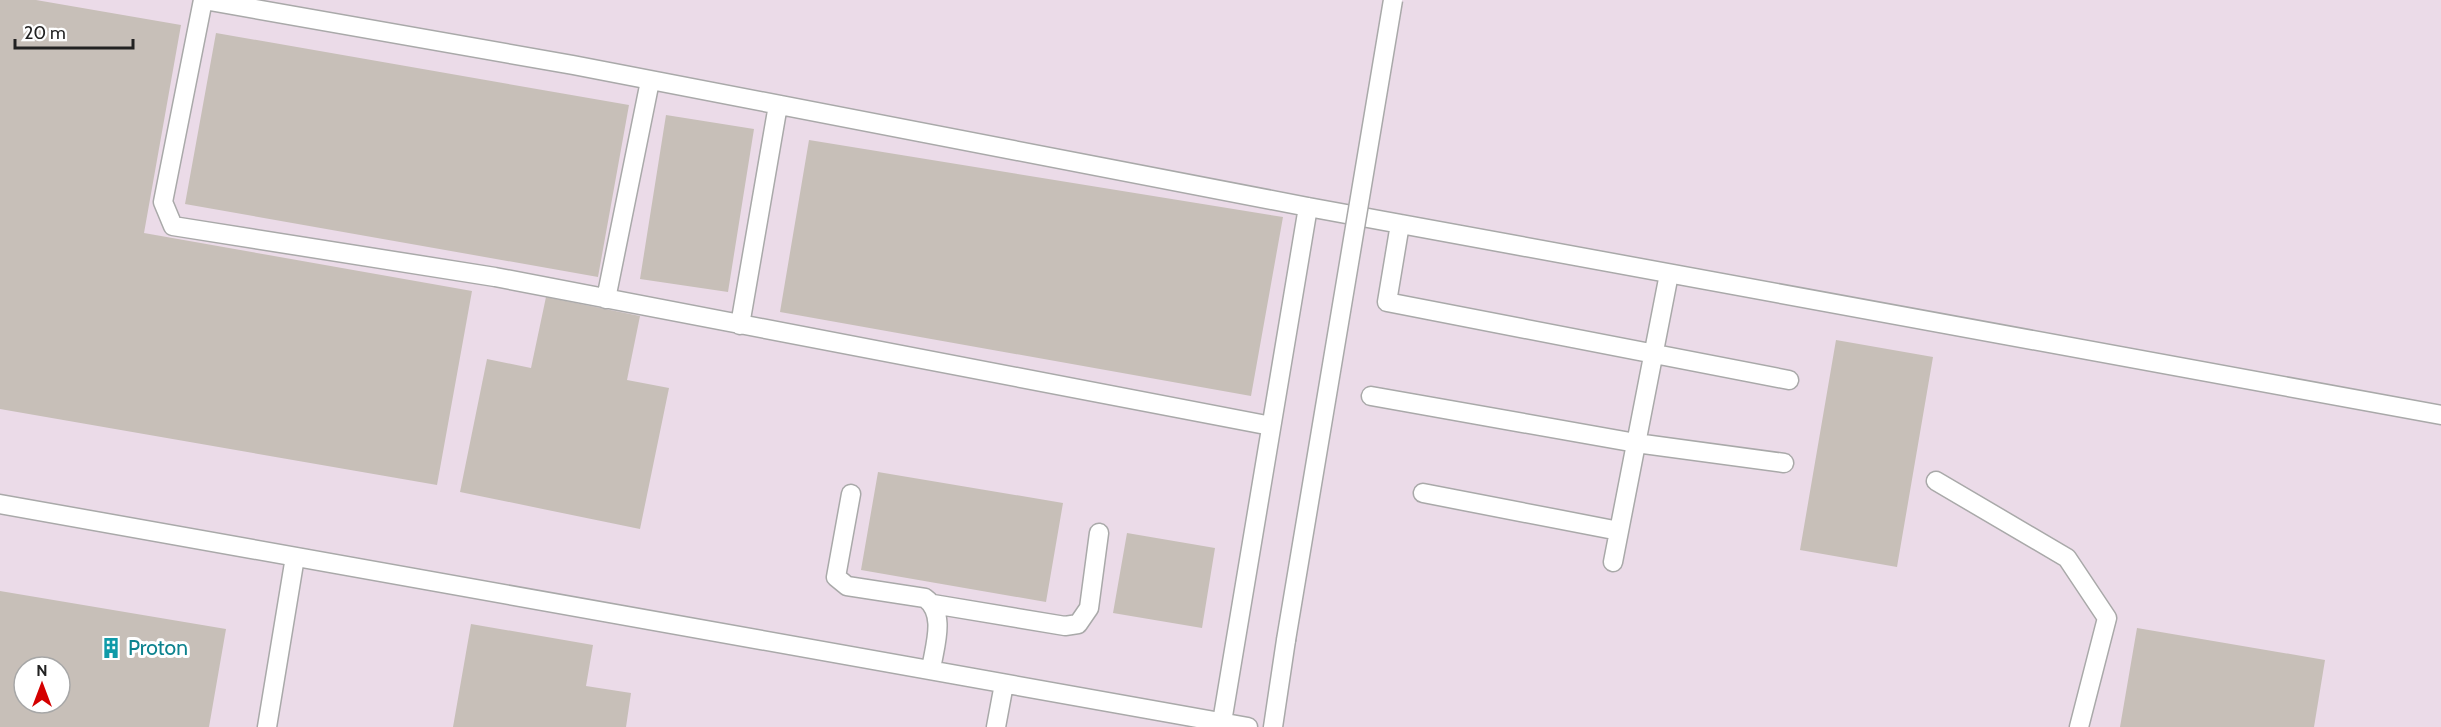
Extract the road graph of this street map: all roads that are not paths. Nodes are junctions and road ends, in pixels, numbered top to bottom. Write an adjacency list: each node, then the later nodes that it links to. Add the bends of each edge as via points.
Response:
1 (204, 0): 3 (lane); 8 (lane, via 163,202 173,226 495,277)
2 (1393, 0): 32 (lane, bridge)
3 (650, 81): 4 (lane); 8 (lane)
4 (778, 105): 5 (lane); 9 (lane)
5 (1308, 207): 6 (lane); 14 (lane)
6 (1400, 224): 7 (lane); 10 (lane, via 1387,302)
7 (1669, 274): 10 (lane); 13 (lane)
8 (606, 299): 9 (lane)
9 (740, 325): 14 (lane)
10 (1653, 354): 11 (lane); 15 (lane)
11 (1789, 380)
12 (1371, 396): 15 (lane)
13 (2441, 415)
14 (1271, 426): 28 (lane)
15 (1636, 443): 16 (lane); 21 (lane)
16 (1784, 463)
17 (1936, 481): 33 (lane, via 2067,558 2108,618)
18 (1423, 493): 21 (lane)
19 (851, 494): 25 (lane, via 836,577 848,586 925,598)
20 (0, 504): 23 (lane)
21 (1619, 531): 24 (lane)
22 (1099, 533): 25 (lane, via 1089,608 1078,624 1065,626)
23 (295, 557): 26 (lane); 29 (lane)
24 (1613, 561)
25 (933, 603): 26 (lane, via 939,616)
26 (931, 670): 27 (lane)
27 (1004, 684): 28 (lane); 30 (lane)
28 (1222, 722): 31 (lane)
29 (267, 727)
30 (996, 727)
31 (1248, 727)
32 (1273, 727)
33 (2079, 727)

